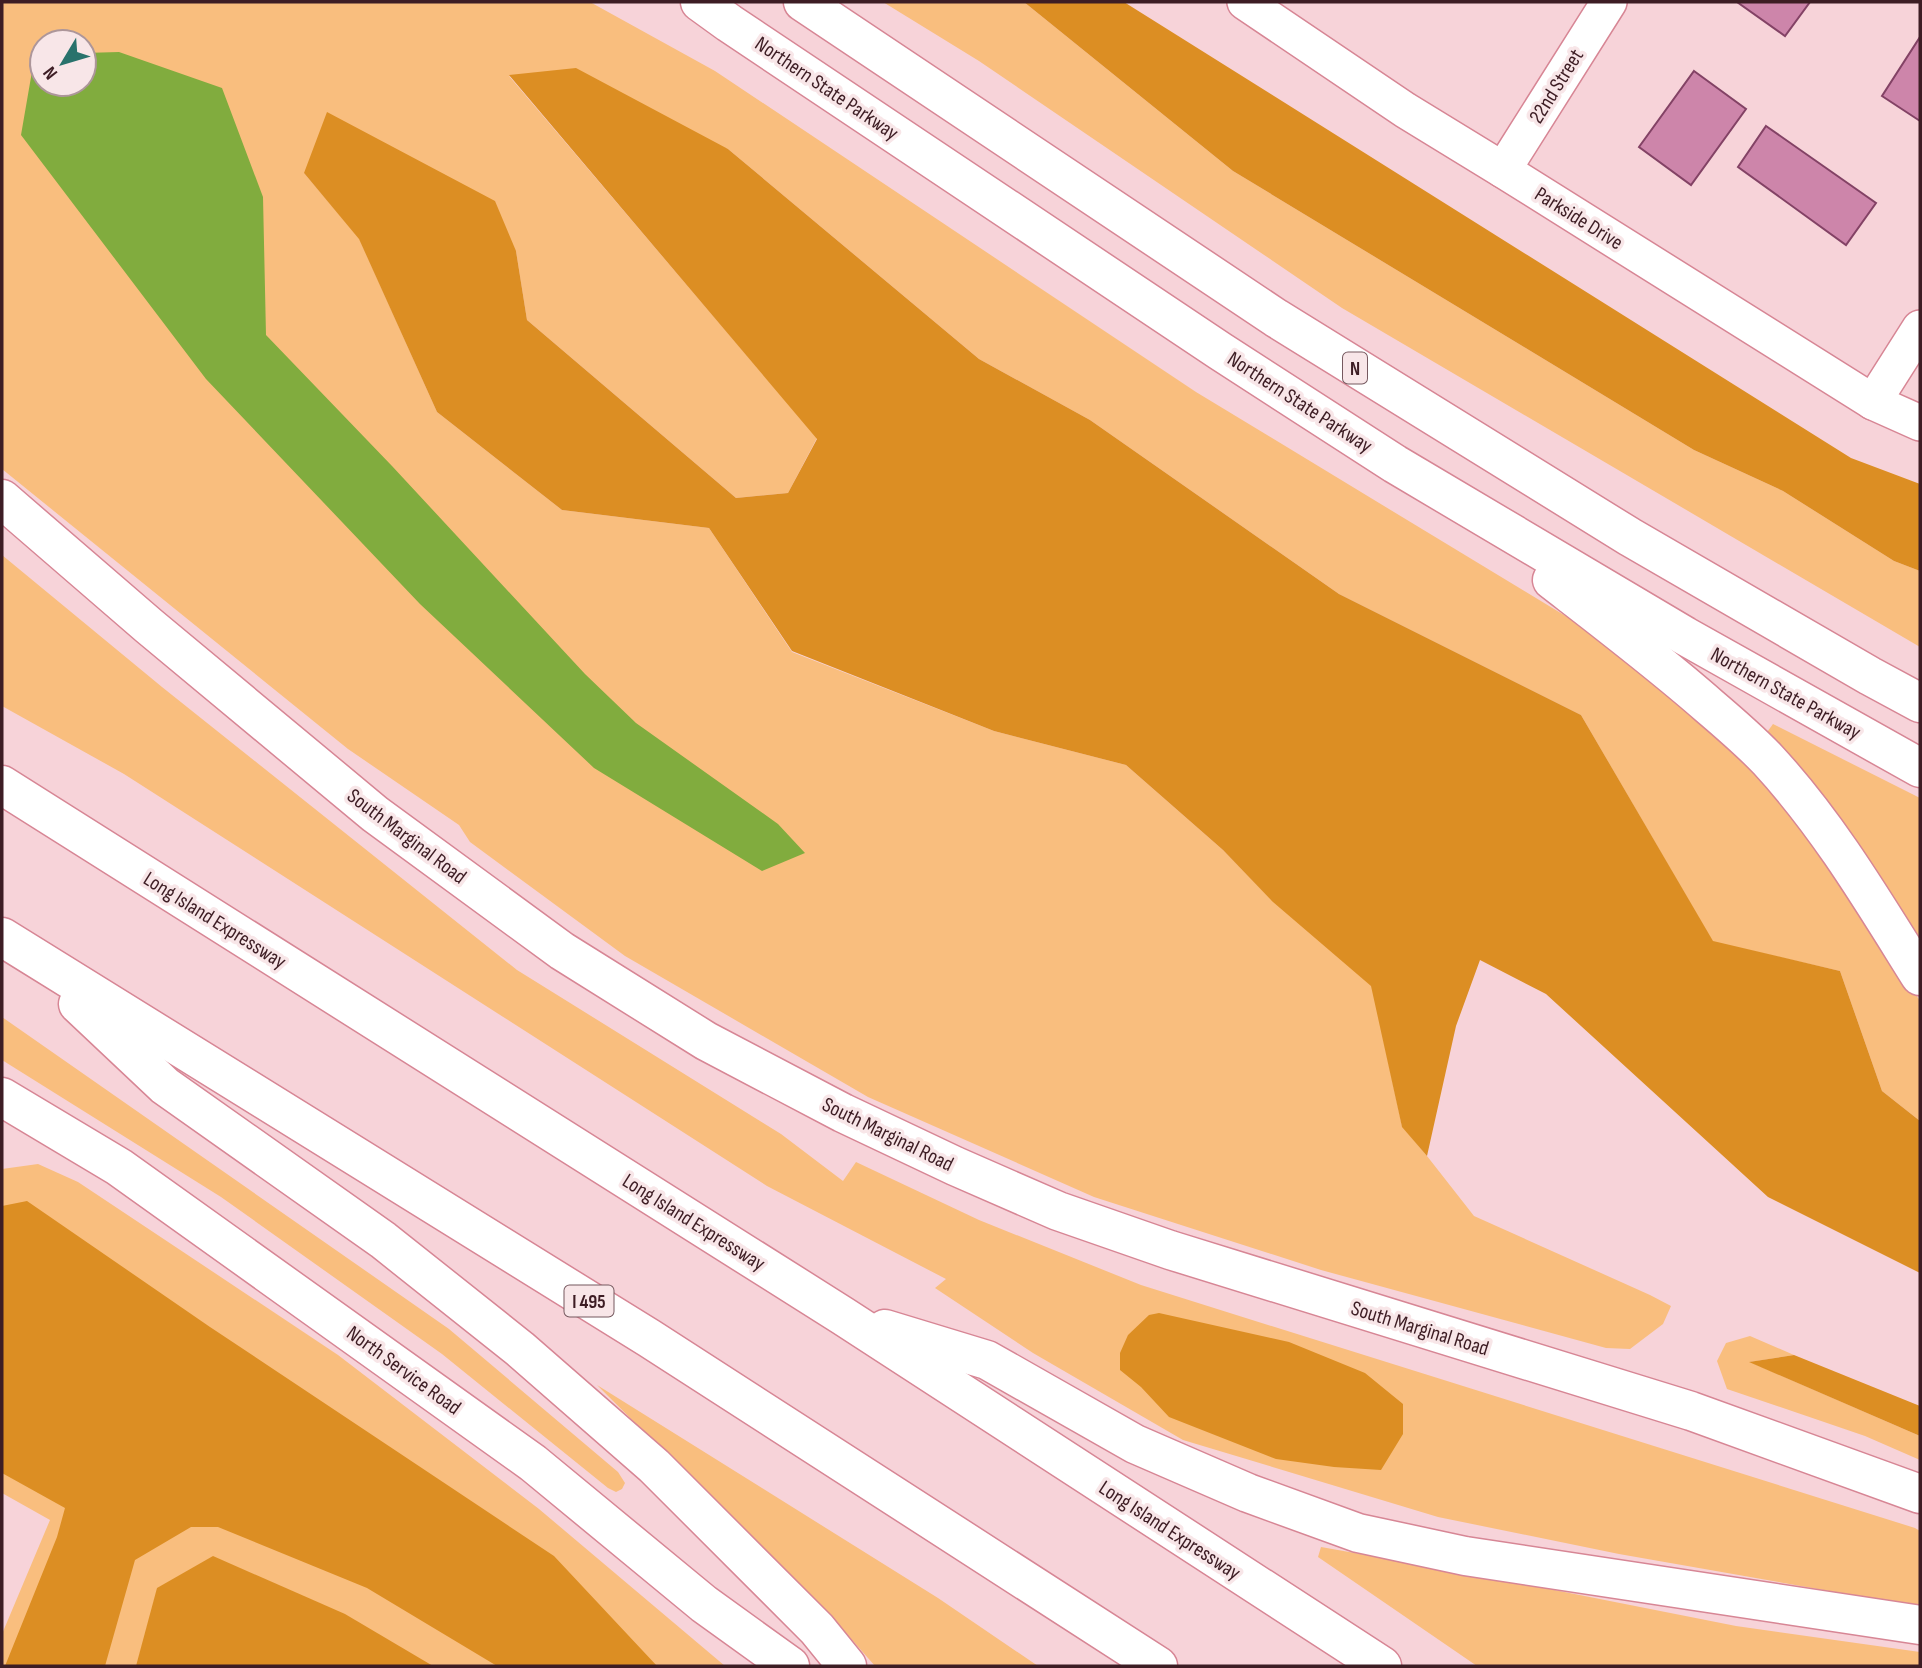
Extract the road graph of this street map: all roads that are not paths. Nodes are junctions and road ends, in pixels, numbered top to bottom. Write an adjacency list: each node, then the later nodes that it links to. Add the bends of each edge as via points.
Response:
1 (687, 2): 5 (main road, Northern State Parkway)
2 (803, 2): 12 (main road, N, via 1287,326 1630,537)
3 (1245, 2): 6 (street, Parkside Drive)
4 (1609, 2): 6 (street, 22nd Street)
5 (715, 12): 10 (main road, Northern State Parkway, via 1220,351)
6 (1503, 170): 8 (street, Parkside Drive)
7 (1920, 328): 8 (street)
8 (1873, 402): 9 (street, Parkside Drive)
9 (1920, 423)
10 (1438, 489): 13 (main road, Northern State Parkway); 16 (main road, via 1663,667 1766,758 1848,861)
11 (2, 499): 19 (main road, South Marginal Road, via 375,814 562,951 706,1041 843,1113 1058,1210 1170,1250 1691,1412)
12 (1920, 703)
13 (1920, 768)
14 (2, 785): 18 (main road, Long Island Expressway)
15 (8, 941): 22 (main road, via 165,1086 383,1240 520,1349 654,1466 817,1629); 23 (main road, I 495, via 660,1346)
16 (1920, 976)
17 (2, 1097): 21 (main road, North Service Road, via 119,1167 533,1463 704,1604)
18 (843, 1316): 20 (main road, via 987,1360 1135,1444 1248,1493 1358,1533 1465,1556); 24 (main road, Long Island Expressway)
19 (1920, 1494)
20 (1920, 1625)
21 (790, 1666)
22 (847, 1666)
23 (1158, 1666)
24 (1382, 1666)

